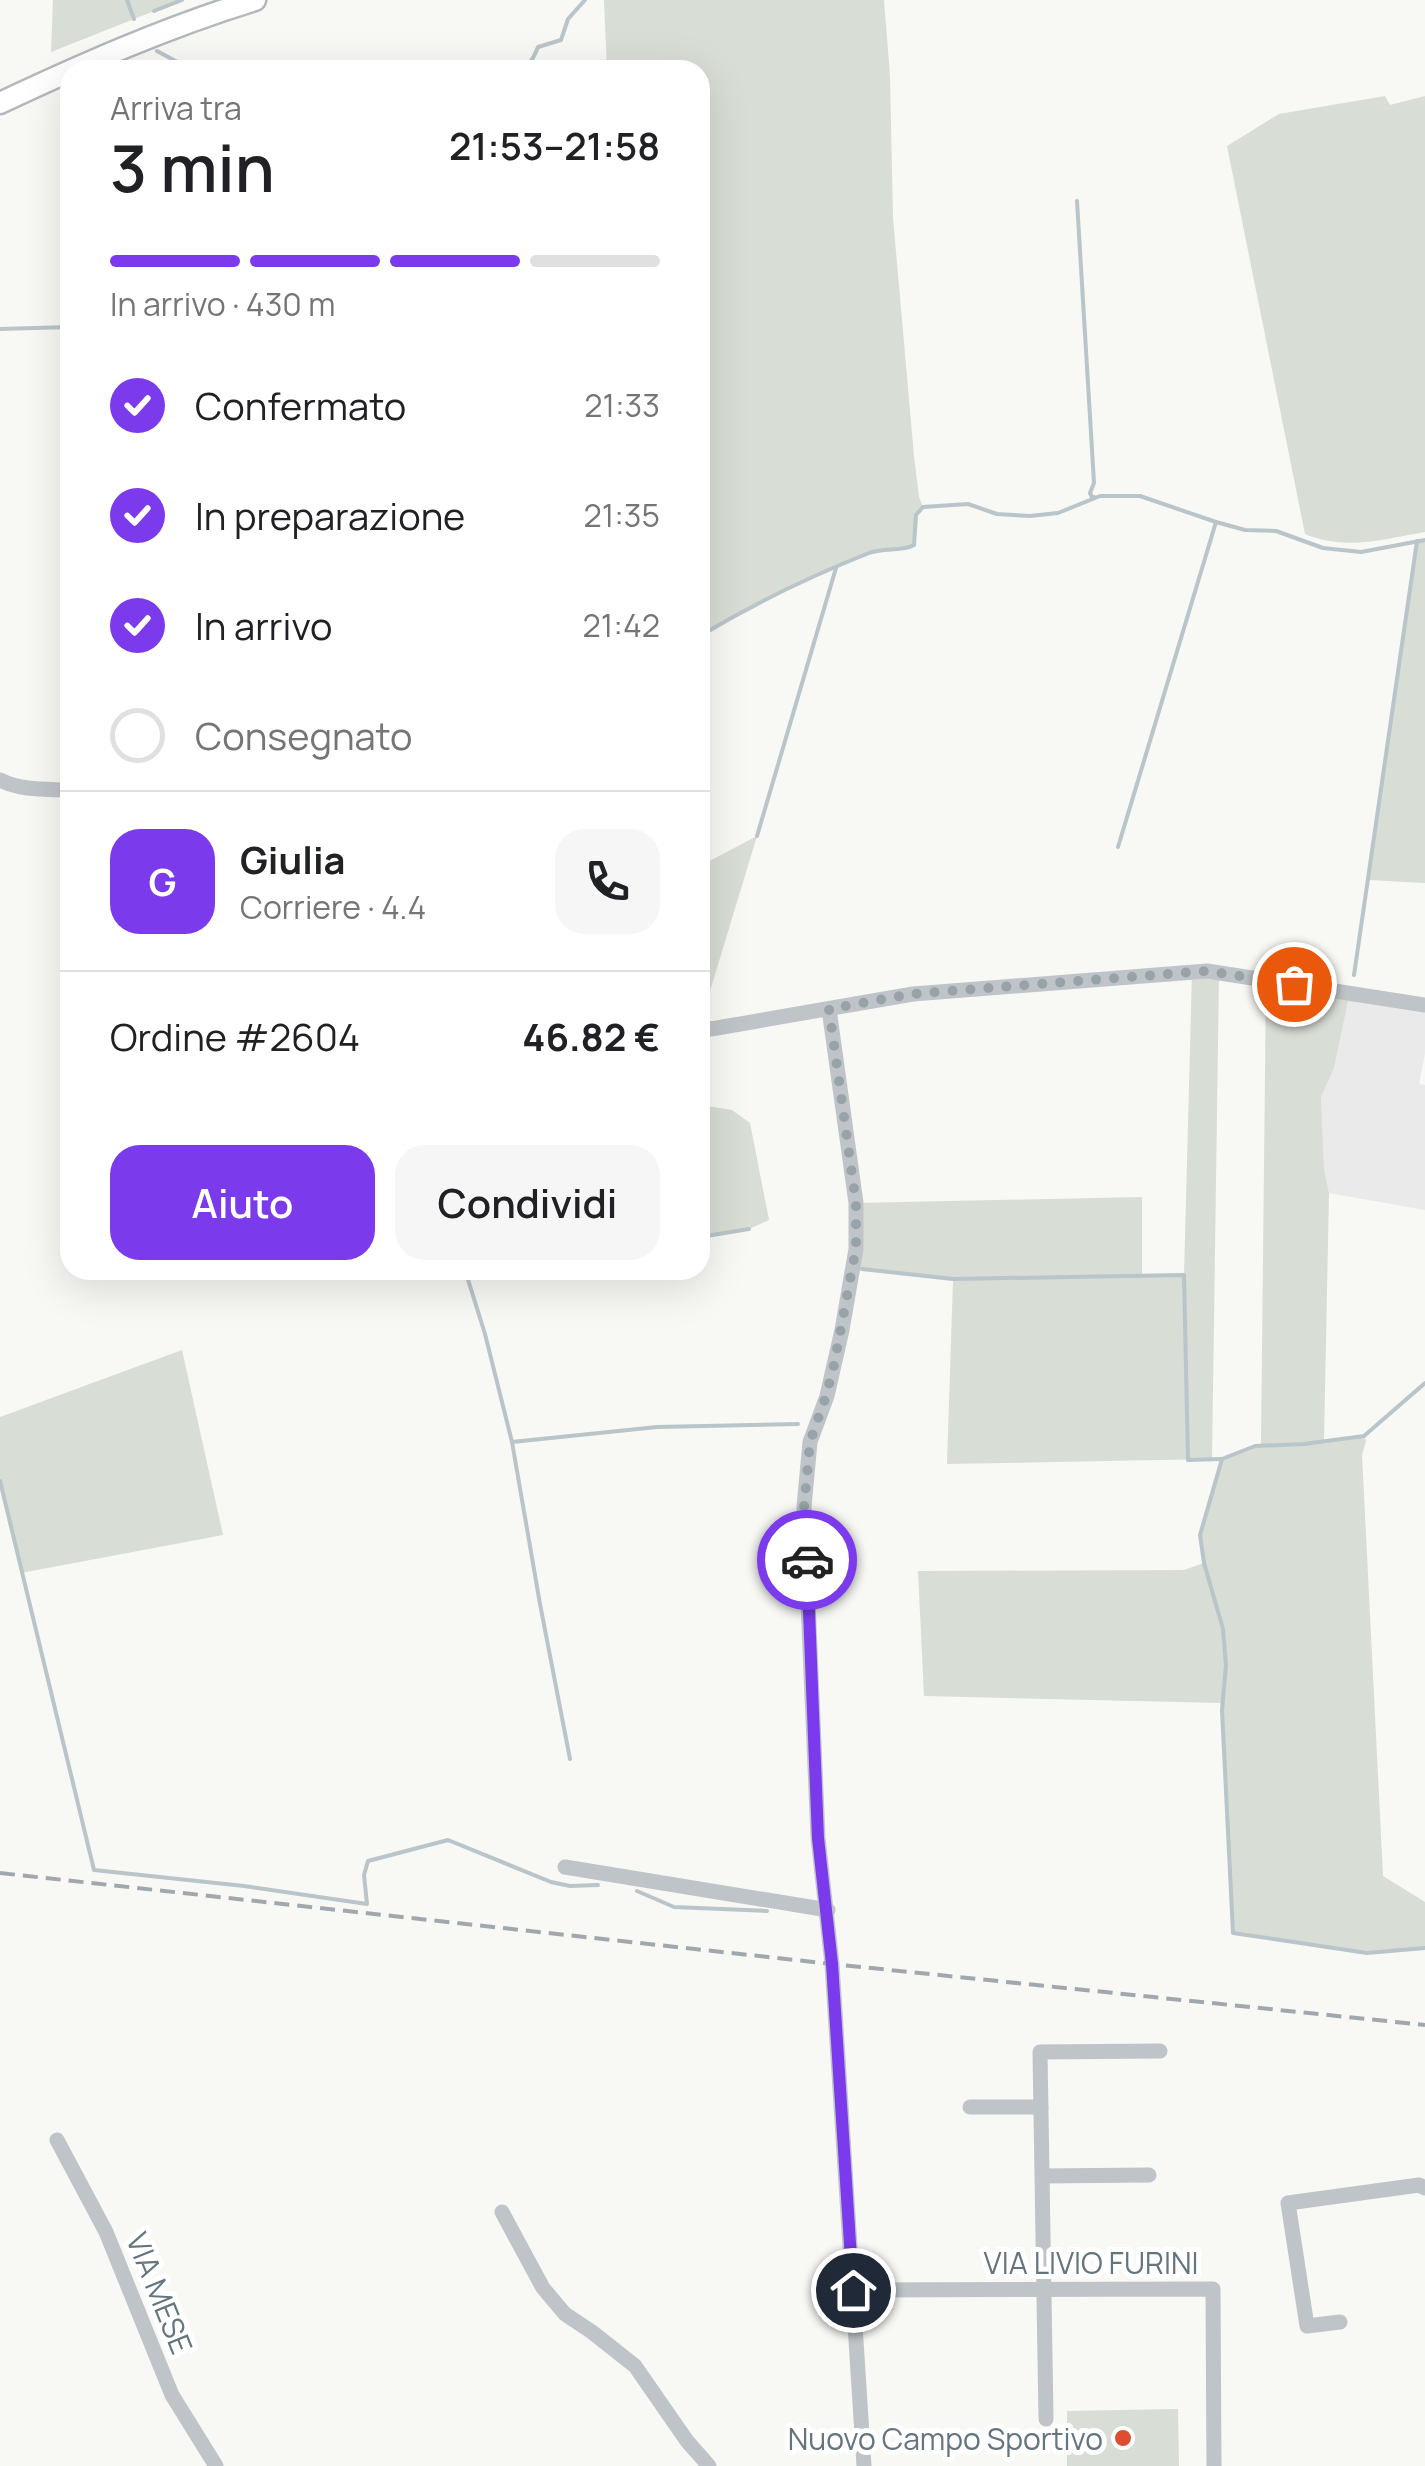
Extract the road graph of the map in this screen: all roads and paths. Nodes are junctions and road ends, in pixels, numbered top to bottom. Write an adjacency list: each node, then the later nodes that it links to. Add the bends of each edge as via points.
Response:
1 (255, 0): 2 (main road)
2 (94, 60)
3 (60, 74): 4 (main road)
4 (0, 103)
5 (2, 783): 6 (street)
6 (60, 789)
7 (1425, 1005): 8 (street, via 1206,971 912,994)
8 (829, 1009): 9 (street); 11 (street, via 856,1218 854,1269 810,1442 804,1507 818,1838)
9 (710, 1029)
10 (565, 1867): 11 (street)
11 (828, 1910): 21 (street)
12 (1160, 2051): 14 (street, via 1040,2052)
13 (970, 2107): 14 (street)
14 (1041, 2107): 17 (street)
15 (56, 2140): 24 (street, VIA MESE, via 106,2232 172,2395)
16 (1149, 2175): 17 (street)
17 (1043, 2176): 20 (street)
18 (1425, 2188): 22 (street, via 1288,2203 1307,2326)
19 (502, 2212): 25 (street, via 543,2288 565,2314 635,2366)
20 (1046, 2289): 21 (street, VIA LIVIO FURINI); 23 (street); 27 (street, VIA LIVIO FURINI, via 1213,2289)
21 (853, 2290): 26 (street)
22 (1340, 2322)
23 (1046, 2419)
24 (216, 2466)
25 (708, 2466)
26 (864, 2466)
27 (1214, 2466)

